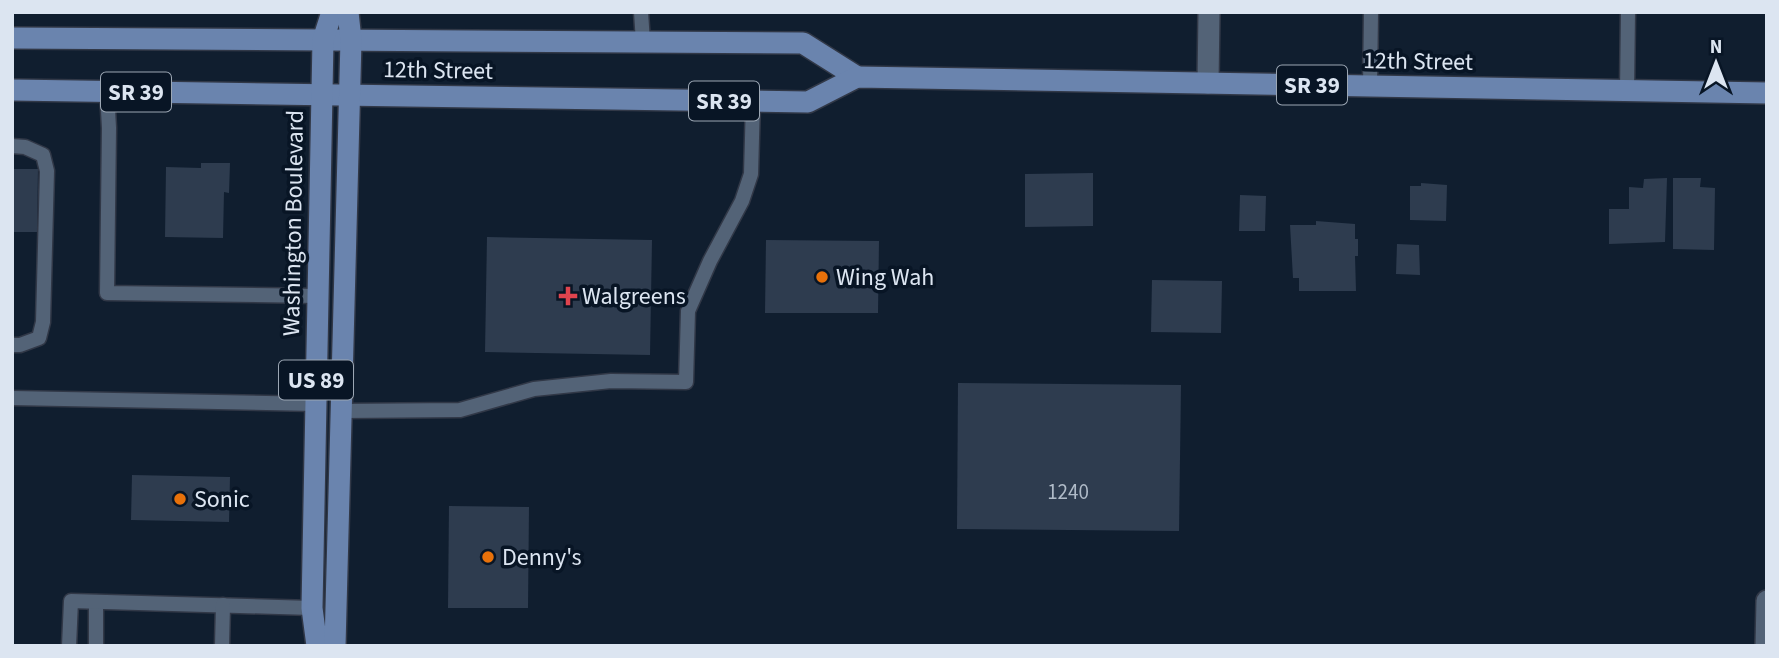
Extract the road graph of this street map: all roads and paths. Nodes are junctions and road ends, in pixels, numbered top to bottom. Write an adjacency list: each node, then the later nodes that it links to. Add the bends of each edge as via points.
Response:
1 (331, 12): 8 (main road, Washington Boulevard / US 89)
2 (348, 12): 9 (main road, US 89)
3 (641, 12): 10 (lane)
4 (1209, 12): 12 (street)
5 (1370, 12): 13 (lane)
6 (1628, 12): 15 (lane)
7 (12, 38): 8 (main road, 12th Street / SR 39)
8 (323, 40): 9 (main road, 12th Street / SR 39); 18 (main road, Washington Boulevard / US 89)
9 (351, 40): 10 (main road, 12th Street / SR 39); 19 (main road, US 89)
10 (643, 42): 11 (main road, 12th Street / SR 39, via 803,43)
11 (857, 77): 12 (main road, 12th Street / SR 39); 20 (main road, 12th Street / SR 39, via 808,102)
12 (1208, 83): 13 (main road, 12th Street / SR 39)
13 (1370, 86): 15 (main road, 12th Street / SR 39)
14 (12, 90): 16 (main road, 12th Street / SR 39)
15 (1627, 91): 17 (main road, 12th Street / SR 39)
16 (107, 92): 18 (main road, 12th Street / SR 39); 22 (lane, via 107,293)
17 (1767, 93)
18 (322, 95): 19 (main road, 12th Street / SR 39); 22 (main road, Washington Boulevard / US 89)
19 (349, 95): 20 (main road, 12th Street / SR 39); 26 (main road, US 89)
20 (753, 102): 26 (lane, via 751,174 688,311 686,382 611,380 534,389 460,410)
21 (12, 146): 23 (lane, via 43,155 47,171 43,322 39,338)
22 (318, 296): 25 (main road, Washington Boulevard / US 89)
23 (12, 345)
24 (12, 398): 25 (lane)
25 (316, 404): 30 (main road, Washington Boulevard / US 89)
26 (341, 411): 35 (main road, US 89)
27 (1767, 601): 36 (street)
28 (96, 602): 29 (lane); 31 (lane, via 71,601); 32 (lane)
29 (223, 605): 30 (lane); 33 (lane)
30 (312, 607): 34 (main road, Washington Boulevard / US 89)
31 (69, 646)
32 (96, 646)
33 (222, 646)
34 (317, 646)
35 (335, 646)
36 (1766, 646)

